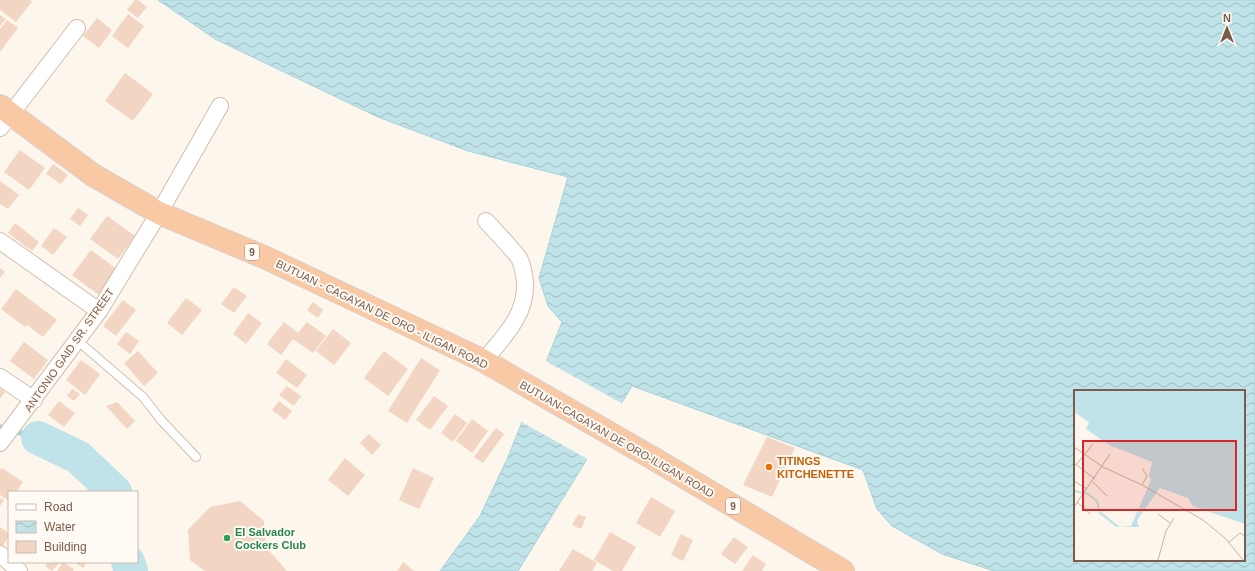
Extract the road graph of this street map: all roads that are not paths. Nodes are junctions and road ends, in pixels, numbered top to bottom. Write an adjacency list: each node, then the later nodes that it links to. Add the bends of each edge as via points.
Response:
1 (77, 28): 3 (street)
2 (220, 106): 4 (street, ANTONIO GAID SR. STREET)
3 (4, 116): 4 (highway, BUTUAN - CAGAYAN DE ORO - ILIGAN ROAD / 9, via 93,175)
4 (159, 213): 7 (street, ANTONIO GAID SR. STREET); 9 (highway, BUTUAN - CAGAYAN DE ORO - ILIGAN ROAD / 9, via 264,257)
5 (486, 221): 9 (street, via 519,259 524,270 525,290 521,308 512,327)
6 (0, 241): 7 (street)
7 (99, 311): 8 (street, ANTONIO GAID SR. STREET)
8 (78, 341): 12 (street, ANTONIO GAID SR. STREET); 14 (lane, via 143,397)
9 (484, 361): 11 (highway, BUTUAN - CAGAYAN DE ORO - ILIGAN ROAD / 9)
10 (0, 377): 12 (street)
11 (516, 380): 19 (highway, BUTUAN-CAGAYAN DE ORO-ILIGAN ROAD / 9)
12 (34, 400): 13 (street, ANTONIO GAID SR. STREET)
13 (3, 439)
14 (196, 457)
15 (0, 554): 16 (street)
16 (8, 561)
17 (10, 563): 18 (street)
18 (19, 571)
19 (843, 571)

